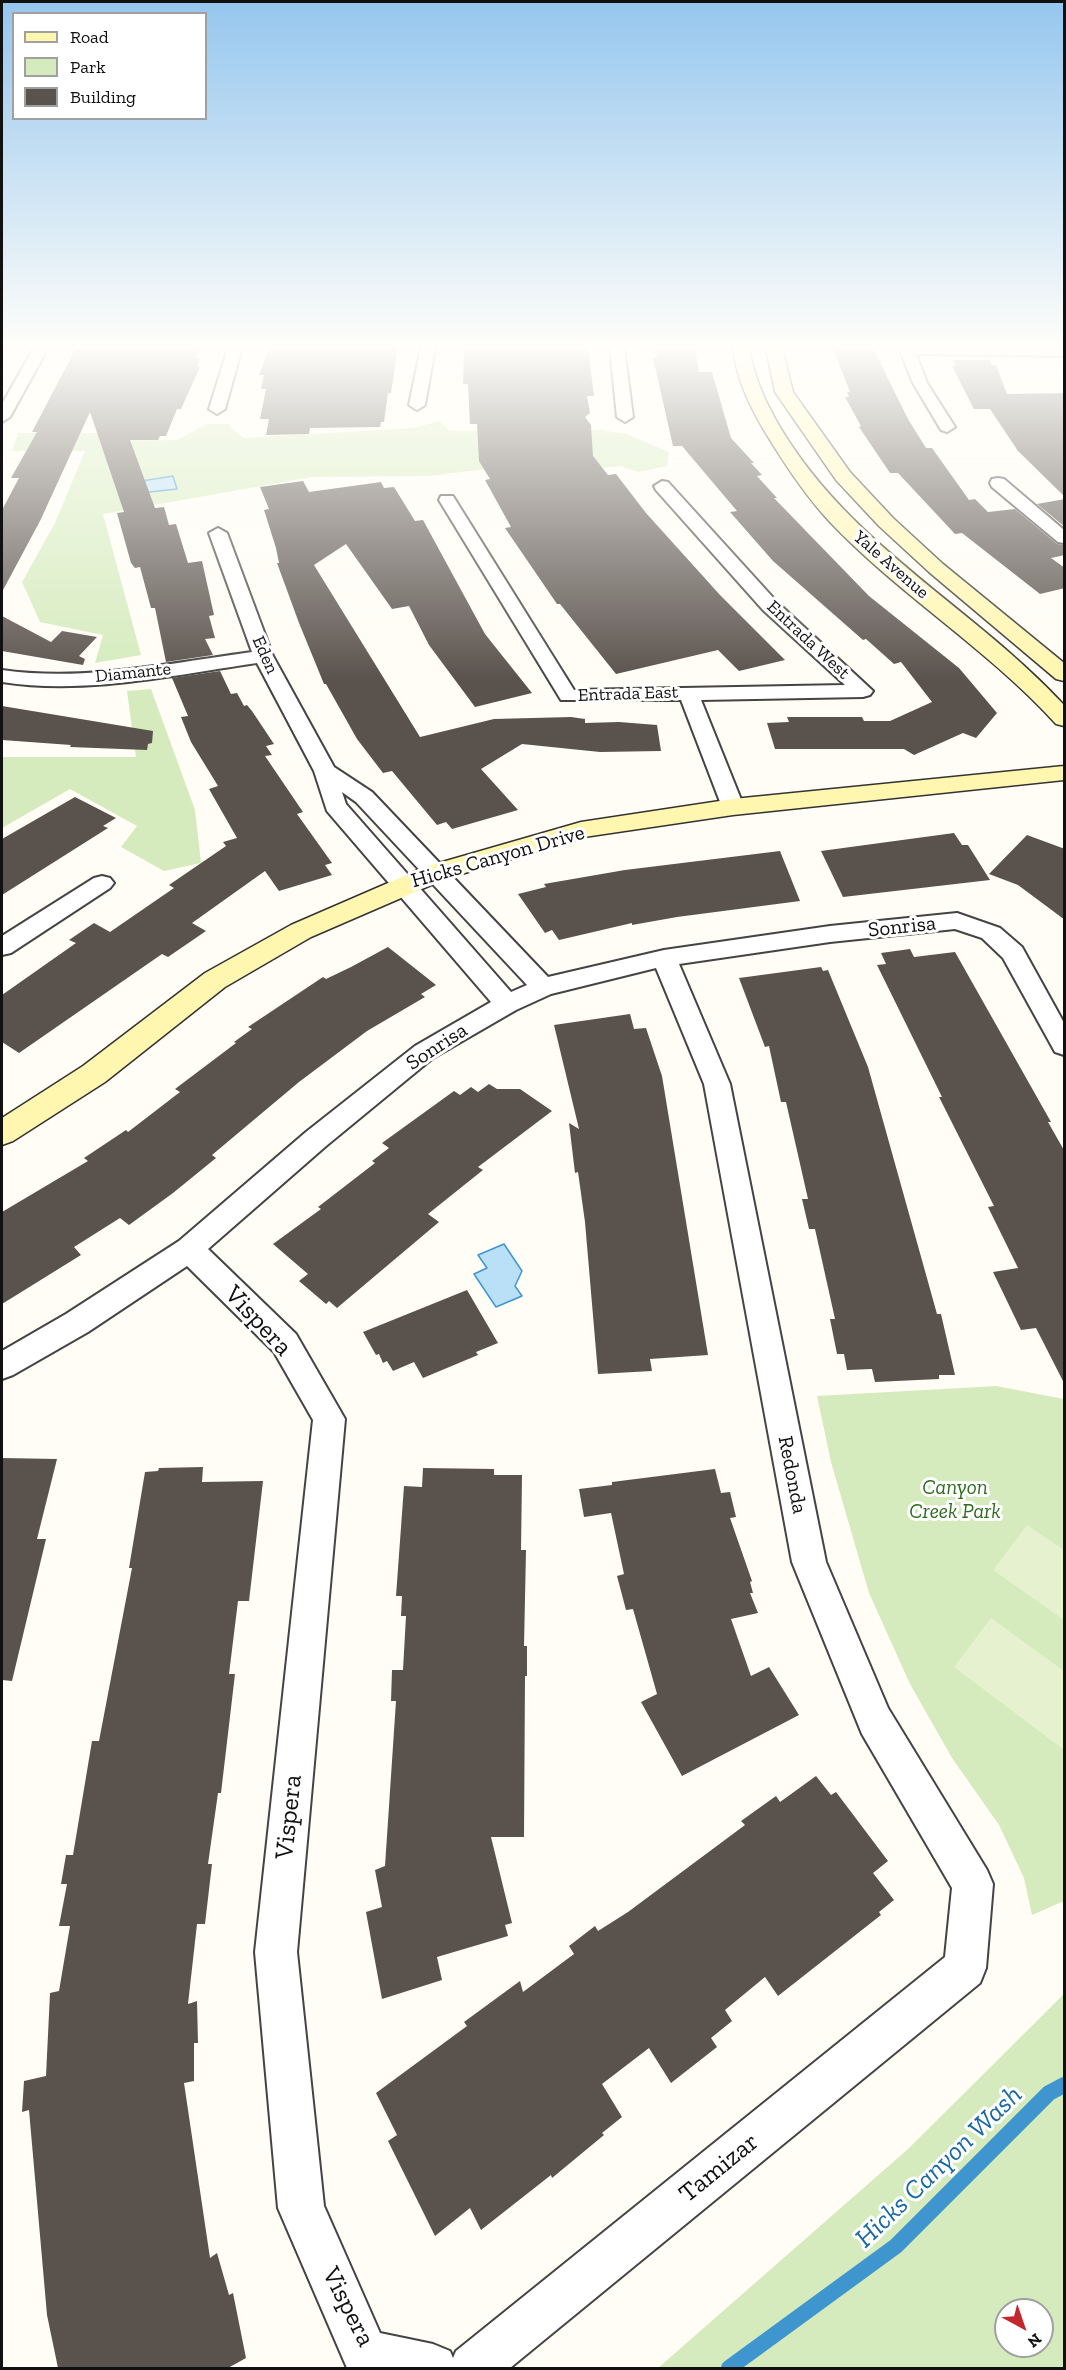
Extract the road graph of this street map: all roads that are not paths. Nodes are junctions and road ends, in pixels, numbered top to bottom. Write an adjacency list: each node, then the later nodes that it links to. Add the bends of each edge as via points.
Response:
1 (790, 459): 12 (main road, Yale Avenue, via 846,526 1010,666)
2 (831, 459): 9 (main road, Yale Avenue, via 886,522 936,568)
3 (998, 483): 7 (street)
4 (662, 486): 11 (street, Entrada West, via 770,606 863,691)
5 (447, 500): 11 (street, Entrada East, via 568,696)
6 (218, 533): 8 (street, Eden)
7 (1065, 538)
8 (263, 656): 10 (street, Diamante, via 121,676 36,681); 13 (street, Eden)
9 (1065, 674)
10 (2, 676)
11 (688, 692): 15 (street, Entrada East)
12 (1065, 719)
13 (325, 771): 16 (street, Eden, via 364,797); 18 (street, Eden, via 335,806)
14 (1065, 773): 15 (main road, Hicks Canyon Drive)
15 (733, 807): 16 (main road, Hicks Canyon Drive, via 581,830)
16 (435, 873): 18 (main road, Hicks Canyon Drive); 21 (street, Eden)
17 (102, 883): 19 (street)
18 (403, 885): 22 (street, Eden); 24 (main road, Hicks Canyon Drive, via 301,931 215,980 94,1074)
19 (2, 947)
20 (664, 957): 21 (street, Sonrisa); 23 (street, Sonrisa, via 957,921 991,933 1004,943); 27 (street, Redonda, via 717,1084 809,1562 875,1720 973,1884)
21 (543, 987): 22 (street, Sonrisa)
22 (507, 1004): 25 (street, Sonrisa, via 424,1052)
23 (1065, 1046)
24 (2, 1133)
25 (189, 1249): 26 (street, Sonrisa, via 77,1323); 28 (street, Vispera, via 285,1342 329,1419 276,1952 301,2208 365,2354)
26 (2, 1366)
27 (965, 1968): 29 (street, Tamizar)
28 (433, 2368)
29 (473, 2368)

